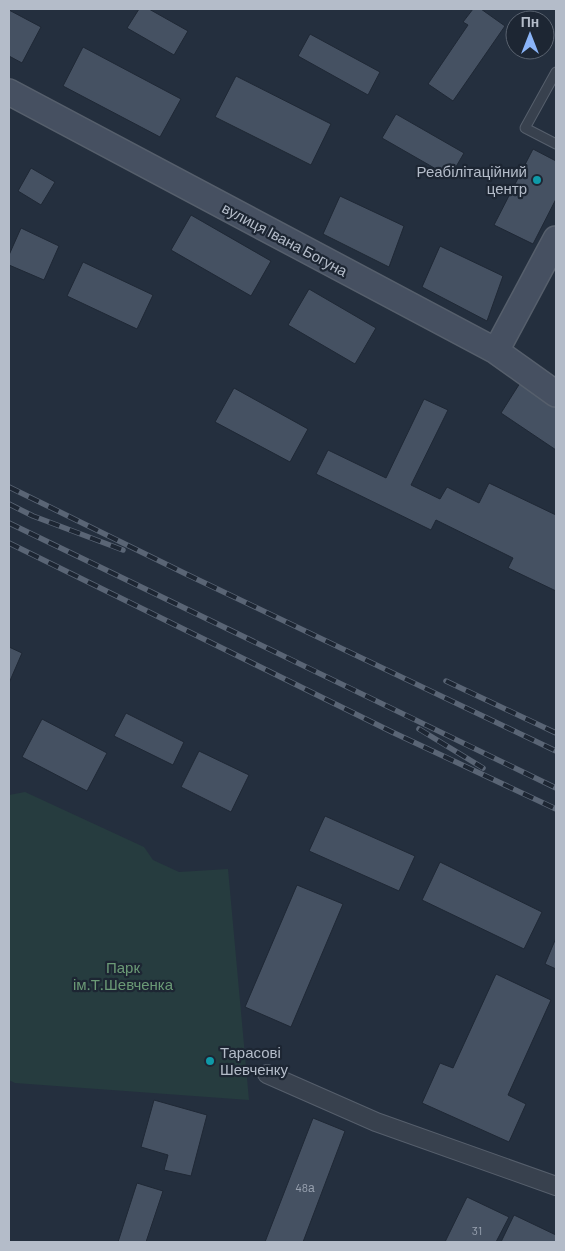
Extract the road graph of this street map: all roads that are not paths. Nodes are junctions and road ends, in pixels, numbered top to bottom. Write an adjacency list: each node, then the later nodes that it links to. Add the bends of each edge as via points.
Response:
1 (556, 72): 3 (lane, via 525,128)
2 (9, 92): 5 (street, вулиця Івана Богуна)
3 (556, 144)
4 (556, 240): 5 (street)
5 (496, 351): 6 (street, вулиця Івана Богуна)
6 (556, 394)
7 (267, 1074): 8 (street, via 376,1122)
8 (556, 1186)

